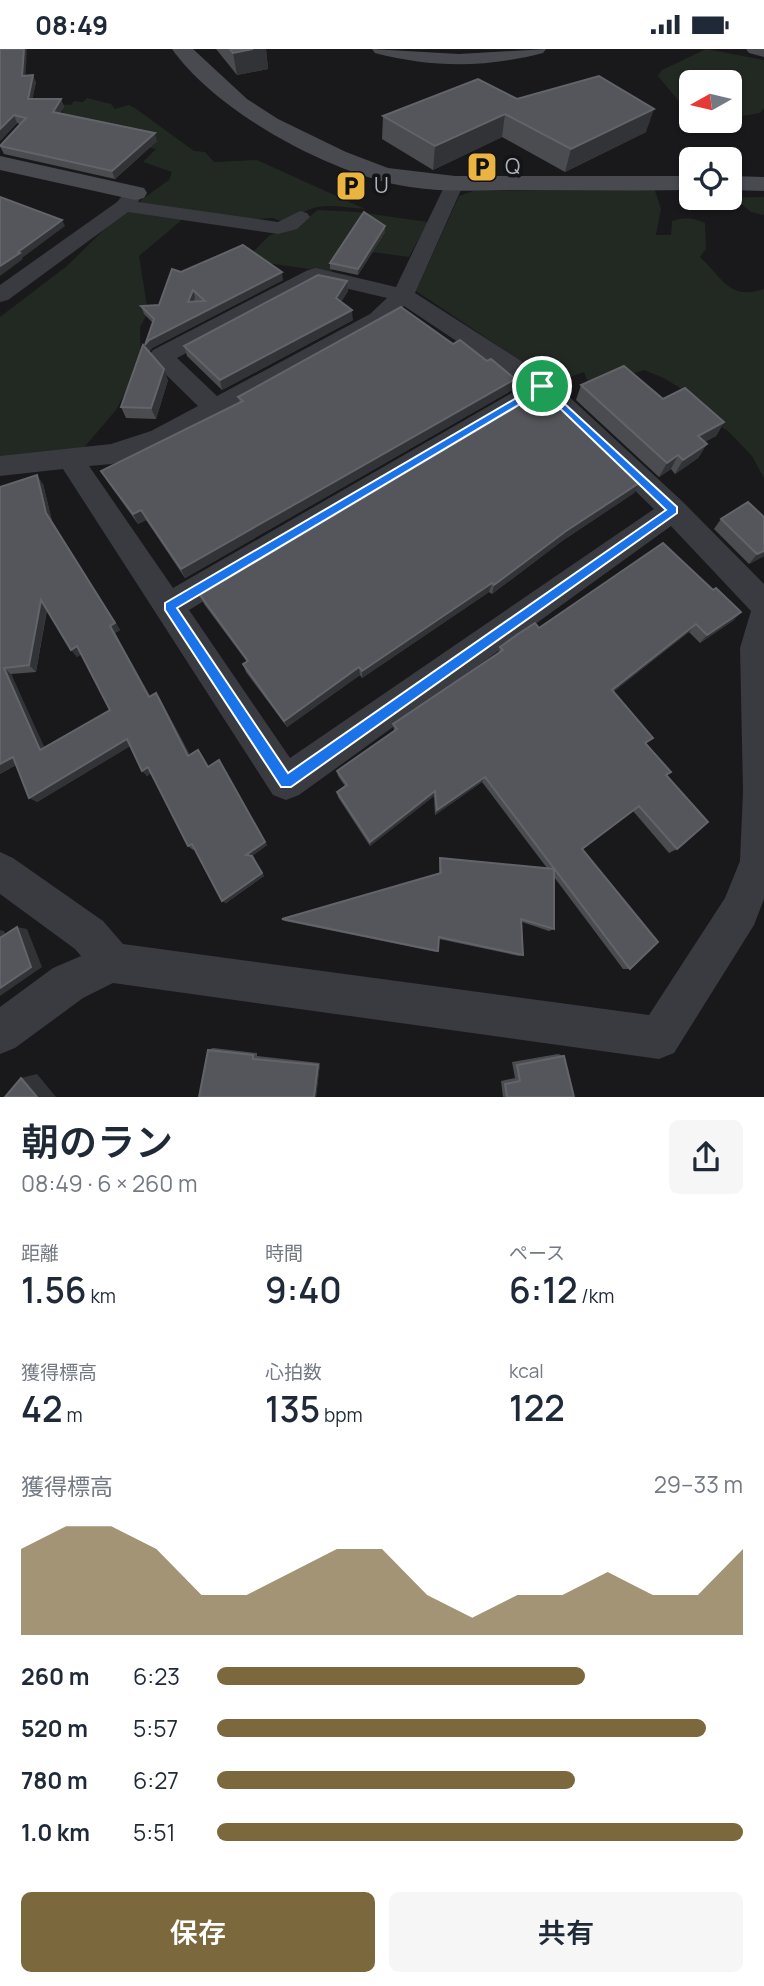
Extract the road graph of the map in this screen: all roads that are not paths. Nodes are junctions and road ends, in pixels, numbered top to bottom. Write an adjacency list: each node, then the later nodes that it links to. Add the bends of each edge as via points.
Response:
1 (182, 49): 7 (street, via 239,104 270,124 382,174)
2 (382, 49): 3 (street, via 468,59)
3 (536, 49)
4 (756, 49): 5 (street)
5 (764, 51)
6 (0, 163): 11 (street)
7 (455, 183): 8 (street); 14 (street)
8 (679, 183)
9 (742, 183): 10 (street)
10 (764, 184)
11 (129, 200): 12 (street, via 278,228); 13 (street)
12 (300, 217)
13 (0, 295)
14 (403, 295): 15 (street); 16 (street, via 378,319); 16 (street, via 316,275 161,356)
15 (542, 386): 19 (street); 21 (street)
16 (215, 408): 17 (street, via 160,438 112,454)
17 (70, 459): 18 (street); 21 (street)
18 (0, 466)
19 (673, 510): 20 (street); 21 (street, via 286,782)
20 (764, 604)
21 (169, 606)
22 (764, 615): 24 (street, via 756,648 759,861 740,911 659,1038)
23 (0, 871): 24 (street, via 89,935)
24 (112, 963): 25 (street, via 68,983)
25 (0, 1033)

